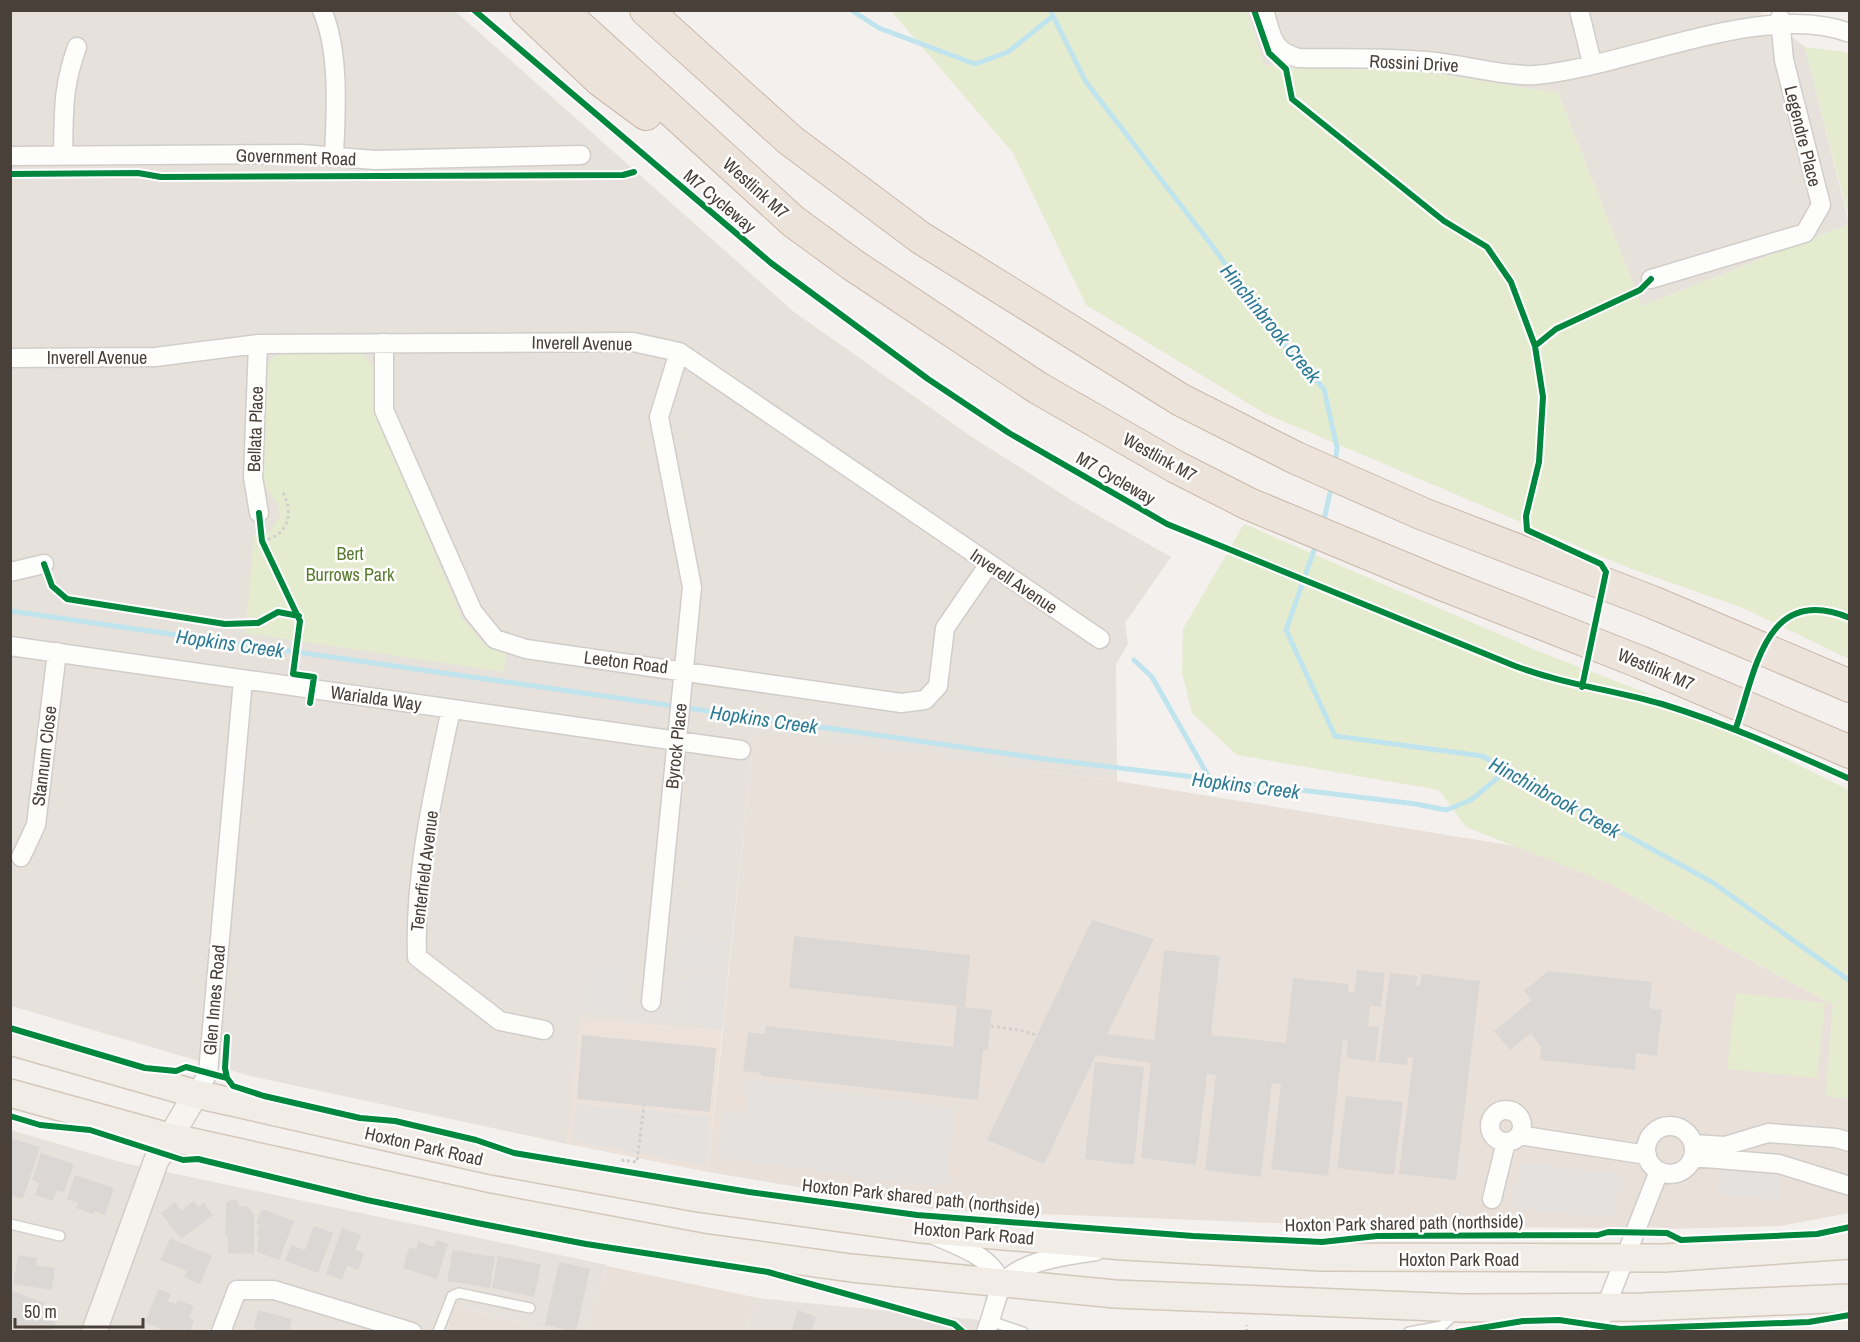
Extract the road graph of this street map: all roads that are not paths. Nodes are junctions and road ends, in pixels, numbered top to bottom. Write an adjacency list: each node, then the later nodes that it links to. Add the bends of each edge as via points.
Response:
1 (322, 10): 15 (street, via 331,32)
2 (526, 10): 17 (highway, via 600,80)
3 (561, 10): 17 (highway, Westlink M7)
4 (646, 10): 12 (highway)
5 (664, 10): 12 (highway)
6 (1264, 10): 11 (street, Rossini Drive, via 1275,45 1284,54 1298,58 1433,62 1533,75)
7 (1579, 10): 11 (street)
8 (1780, 18): 9 (street, Rossini Drive); 11 (street, Rossini Drive, via 1744,23); 18 (street, Legendre Place, via 1784,60 1821,205 1814,222 1805,233)
9 (1850, 33)
10 (77, 47): 14 (street, via 64,93)
11 (1592, 63)
12 (790, 140): 32 (highway, via 921,238 1181,400 1296,458 1423,514 1652,602)
13 (10, 156): 14 (street, Government Road)
14 (63, 156): 15 (street, Government Road)
15 (334, 156): 16 (street, Government Road, via 375,160)
16 (581, 156)
17 (794, 222): 36 (highway, Westlink M7, via 1038,388 1249,504 1640,662)
18 (1651, 279)
19 (384, 343): 20 (street, Inverell Avenue); 21 (street, Inverell Avenue, via 633,342); 30 (street, Leeton Road, via 384,410 473,612 495,639 526,649)
20 (258, 344): 22 (street, Inverell Avenue, via 156,357); 23 (street, Bellata Place, via 253,477)
21 (679, 351): 25 (street, Inverell Avenue); 30 (street, Byrock Place, via 659,417 692,587)
22 (10, 357)
23 (259, 513)
24 (44, 564): 26 (street)
25 (989, 564): 27 (street, Inverell Avenue); 30 (street, Leeton Road, via 945,628 938,686 925,700 901,703)
26 (10, 572)
27 (1100, 639)
28 (10, 646): 29 (street, Warialda Way)
29 (57, 652): 31 (street, Warialda Way); 37 (street, Stannum Close, via 36,825)
30 (684, 670): 34 (street, Byrock Place)
31 (243, 680): 33 (street, Warialda Way); 42 (street, Glen Innes Road, via 208,1073)
32 (1850, 686)
33 (451, 709): 34 (street, Warialda Way); 39 (street, Tenterfield Avenue, via 425,835 417,957 500,1021)
34 (677, 741): 35 (street, Warialda Way); 38 (street, Byrock Place)
35 (741, 750)
36 (1850, 752)
37 (21, 857)
38 (651, 1002)
39 (544, 1030)
40 (10, 1041): 42 (main road, Hoxton Park Road)
41 (10, 1093): 43 (main road)
42 (196, 1094): 43 (street, Glen Innes Road); 51 (main road, Hoxton Park Road, via 557,1174)
43 (169, 1137): 56 (main road, via 482,1206 699,1247); 62 (street, Glen Innes Road, via 156,1161)
44 (1850, 1142): 45 (street, via 1768,1133 1725,1146)
45 (1693, 1150): 46 (street, via 1689,1135 1670,1126 1652,1135); 47 (street, via 1689,1164 1676,1173); 48 (street, via 1779,1164)
46 (1647, 1155): 47 (street); 49 (street, via 1512,1139)
47 (1659, 1171): 55 (street)
48 (1850, 1186)
49 (1492, 1199)
50 (10, 1224): 52 (lane)
51 (921, 1229): 54 (main road, Hoxton Park Road); 56 (street, via 988,1262)
52 (60, 1236)
53 (1850, 1245): 55 (main road, Hoxton Park Road)
54 (1123, 1246): 55 (main road, Hoxton Park Road, via 1321,1257); 56 (street, via 1028,1266 1013,1273)
55 (1625, 1258): 60 (street)
56 (1002, 1285): 59 (main road, via 1138,1296); 61 (street)
57 (1850, 1298): 60 (main road)
58 (530, 1308): 65 (lane, via 459,1293 452,1296)
59 (1461, 1308): 60 (main road); 67 (lane, via 1442,1326)
60 (1600, 1320)
61 (988, 1326): 66 (lane)
62 (94, 1332)
63 (221, 1332): 64 (street, via 237,1290 274,1290)
64 (412, 1332)
65 (438, 1332)
66 (1023, 1332)
67 (1409, 1332)

